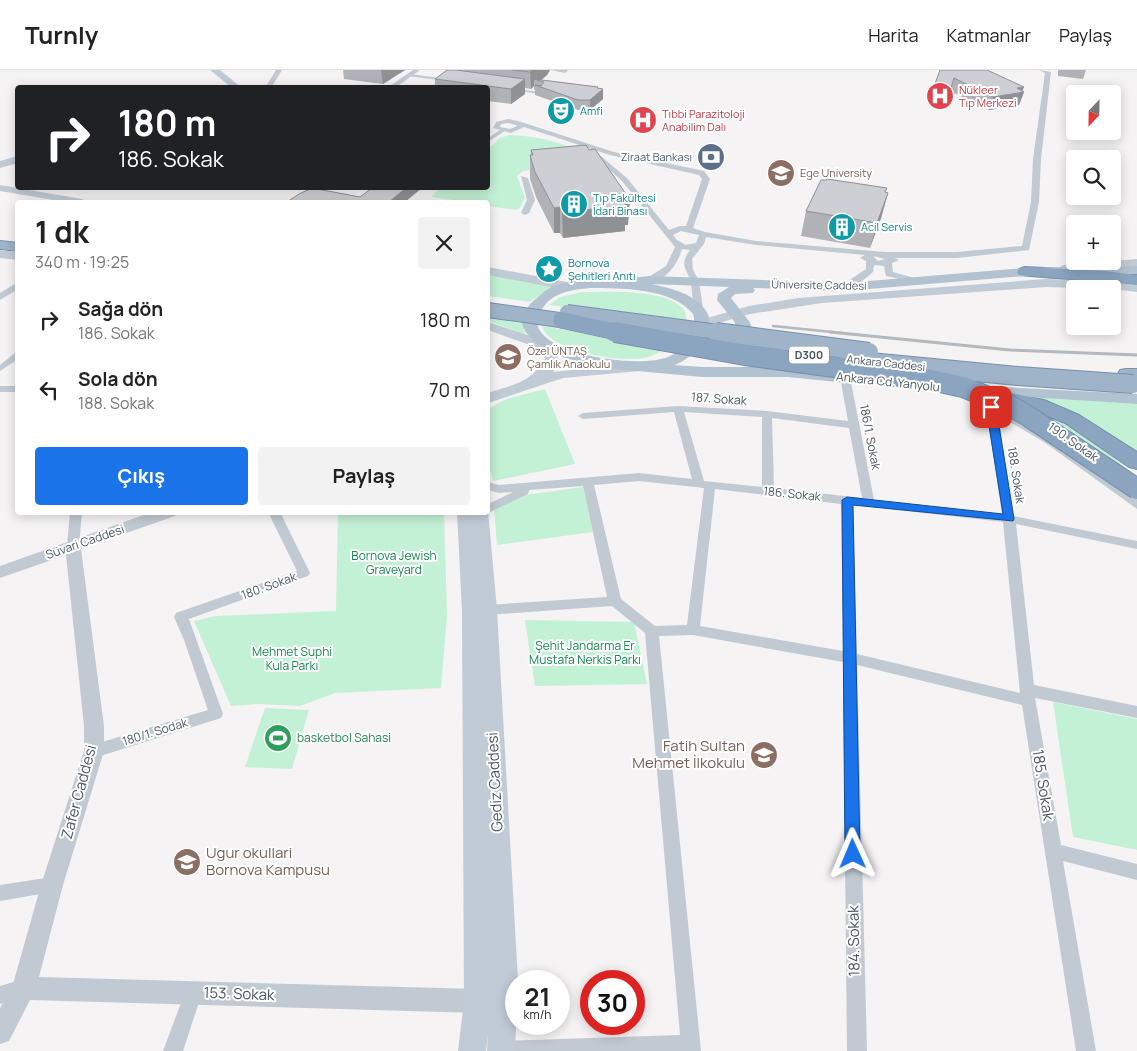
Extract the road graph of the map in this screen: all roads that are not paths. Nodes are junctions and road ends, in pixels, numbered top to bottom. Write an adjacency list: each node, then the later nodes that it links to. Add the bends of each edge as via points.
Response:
1 (279, 70): 11 (street)
2 (417, 70): 7 (street)
3 (554, 70): 5 (street)
4 (1042, 70): 41 (street, via 1048,72 1035,202 1026,248)
5 (565, 71)
6 (210, 72): 9 (main road); 10 (main road)
7 (409, 75): 8 (street); 12 (street)
8 (456, 81)
9 (218, 85)
10 (233, 85)
11 (270, 85)
12 (394, 85)
13 (503, 88): 14 (street)
14 (540, 93)
15 (490, 122): 18 (street)
16 (520, 124): 18 (street, via 512,122); 19 (street, via 522,127); 29 (street, via 612,154 701,173 706,178)
17 (490, 125): 18 (street)
18 (499, 127): 19 (street); 20 (street)
19 (515, 131): 30 (street, via 563,142 607,161)
20 (490, 138)
21 (15, 160): 22 (main road)
22 (0, 165)
23 (15, 165): 24 (main road)
24 (0, 169)
25 (524, 178): 28 (street, via 530,200)
26 (0, 188): 27 (main road)
27 (70, 200)
28 (525, 213)
29 (689, 229): 30 (street, via 680,228); 31 (street)
30 (668, 234): 37 (street)
31 (703, 234): 35 (street); 40 (street)
32 (0, 236): 33 (highway)
33 (15, 238)
34 (0, 245): 36 (highway)
35 (698, 245): 37 (street); 40 (street, via 760,246); 48 (street, via 688,260)
36 (15, 247)
37 (678, 247): 46 (street, via 670,269)
38 (0, 254): 39 (main road)
39 (15, 256)
40 (870, 257): 41 (street); 53 (street, via 870,270)
41 (886, 258): 49 (street, via 889,274)
42 (1137, 263): 45 (main road)
43 (1137, 270): 45 (main road, Üniversite Caddesi)
44 (490, 271): 51 (main road)
45 (1025, 272): 47 (highway); 49 (main road, Üniversite Caddesi)
46 (650, 280): 48 (main road, Üniversite Caddesi); 50 (main road, Üniversite Caddesi)
47 (1137, 280)
48 (695, 281): 53 (main road, Üniversite Caddesi); 59 (street)
49 (918, 282): 53 (main road, Üniversite Caddesi)
50 (613, 284): 51 (main road); 59 (main road, via 644,288 688,301)
51 (568, 286): 62 (main road, via 544,298 529,320 531,332)
52 (15, 287): 55 (street)
53 (845, 287): 58 (main road, via 808,292 737,290 727,293 723,297 725,303)
54 (1137, 288): 58 (main road, via 1086,282 1034,282 796,302)
55 (0, 297)
56 (490, 302): 69 (highway, Ankara Caddesi / D300, bridge, via 882,354)
57 (490, 310): 60 (highway, Ankara Caddesi / D300, bridge)
58 (741, 311): 59 (main road); 66 (main road, via 758,362)
59 (700, 316): 64 (main road, via 692,346 682,355 665,363)
60 (561, 320): 69 (highway, Ankara Caddesi / D300, bridge, via 858,361); 82 (highway, bridge, via 618,334 734,354 930,380 963,388 1028,416)
61 (490, 327): 62 (main road)
62 (547, 346): 64 (main road, via 602,362); 68 (main road, via 552,359)
63 (15, 358): 65 (street)
64 (640, 367): 66 (main road, Ankara Cd. Yanyolu, via 702,372); 68 (main road, via 585,371)
65 (0, 370)
66 (788, 372): 67 (main road, Ankara Cd. Yanyolu)
67 (845, 377): 70 (main road, Ankara Cd. Yanyolu); 76 (street, 186/1. Sokak)
68 (534, 382): 71 (main road)
69 (1134, 383): 70 (main road, Ankara Cd. Yanyolu)
70 (954, 389): 77 (highway, via 1038,404 1072,419)
71 (490, 397)
72 (991, 407): 86 (street, 190. Sokak, via 1048,440); 93 (street, 188. Sokak)
73 (678, 409): 74 (street, 187. Sokak); 75 (street, 187. Sokak); 79 (street)
74 (766, 414): 76 (street, 187. Sokak); 83 (street)
75 (582, 416)
76 (854, 424): 85 (street, 186/1. Sokak)
77 (1137, 462)
78 (588, 480): 79 (street, 186. Sokak, via 639,477); 80 (street, 186. Sokak); 97 (street)
79 (704, 484): 83 (street, 186. Sokak); 99 (street)
80 (534, 486): 81 (street, 186. Sokak, via 498,489); 87 (street, 186. Sokak)
81 (490, 487)
82 (1137, 489)
83 (768, 492): 84 (street, 186. Sokak)
84 (847, 500): 85 (street, 186. Sokak); 101 (street, 184. Sokak)
85 (868, 503): 93 (street, 186. Sokak)
86 (1137, 505)
87 (490, 506)
88 (76, 515): 95 (street, Zafer Caddesi)
89 (161, 515): 95 (street, Süvari Caddesi)
90 (275, 515): 104 (street, 180. Sokak, via 304,573 182,617)
91 (479, 515): 98 (main road, Gediz Caddesi)
92 (479, 515): 113 (main road, Gediz Caddesi, via 472,611)
93 (1009, 519): 94 (street, 186. Sokak); 102 (street, 185. Sokak)
94 (1137, 545)
95 (73, 546): 96 (street, Süvari Caddesi); 105 (street, Zafer Caddesi, via 94,726)
96 (0, 572)
97 (615, 601): 98 (street); 100 (street)
98 (487, 610): 118 (main road, Gediz Caddesi, via 506,1001)
99 (693, 630): 100 (street); 101 (street)
100 (652, 631): 115 (street)
101 (849, 658): 102 (street); 119 (street, 184. Sokak)
102 (1028, 696): 103 (street); 106 (street, 185. Sokak)
103 (1137, 712)
104 (216, 714): 105 (street, 180/1. Sodak)
105 (94, 751): 108 (street, Zafer Caddesi)
106 (1054, 851): 107 (street); 120 (street, 185. Sokak)
107 (1137, 872)
108 (52, 885): 109 (street); 110 (street, Zafer Caddesi)
109 (0, 893)
110 (24, 988): 111 (street, 153. Sokak); 112 (street, 153. Sokak); 114 (street, Zafer Caddesi)
111 (193, 993): 113 (street, 153. Sokak); 116 (street)
112 (0, 995)
113 (478, 1001): 117 (main road, Gediz Caddesi)
114 (0, 1032)
115 (691, 1048): 118 (street)
116 (172, 1051)
117 (472, 1051)
118 (501, 1051)
119 (857, 1051)
120 (1086, 1051)

